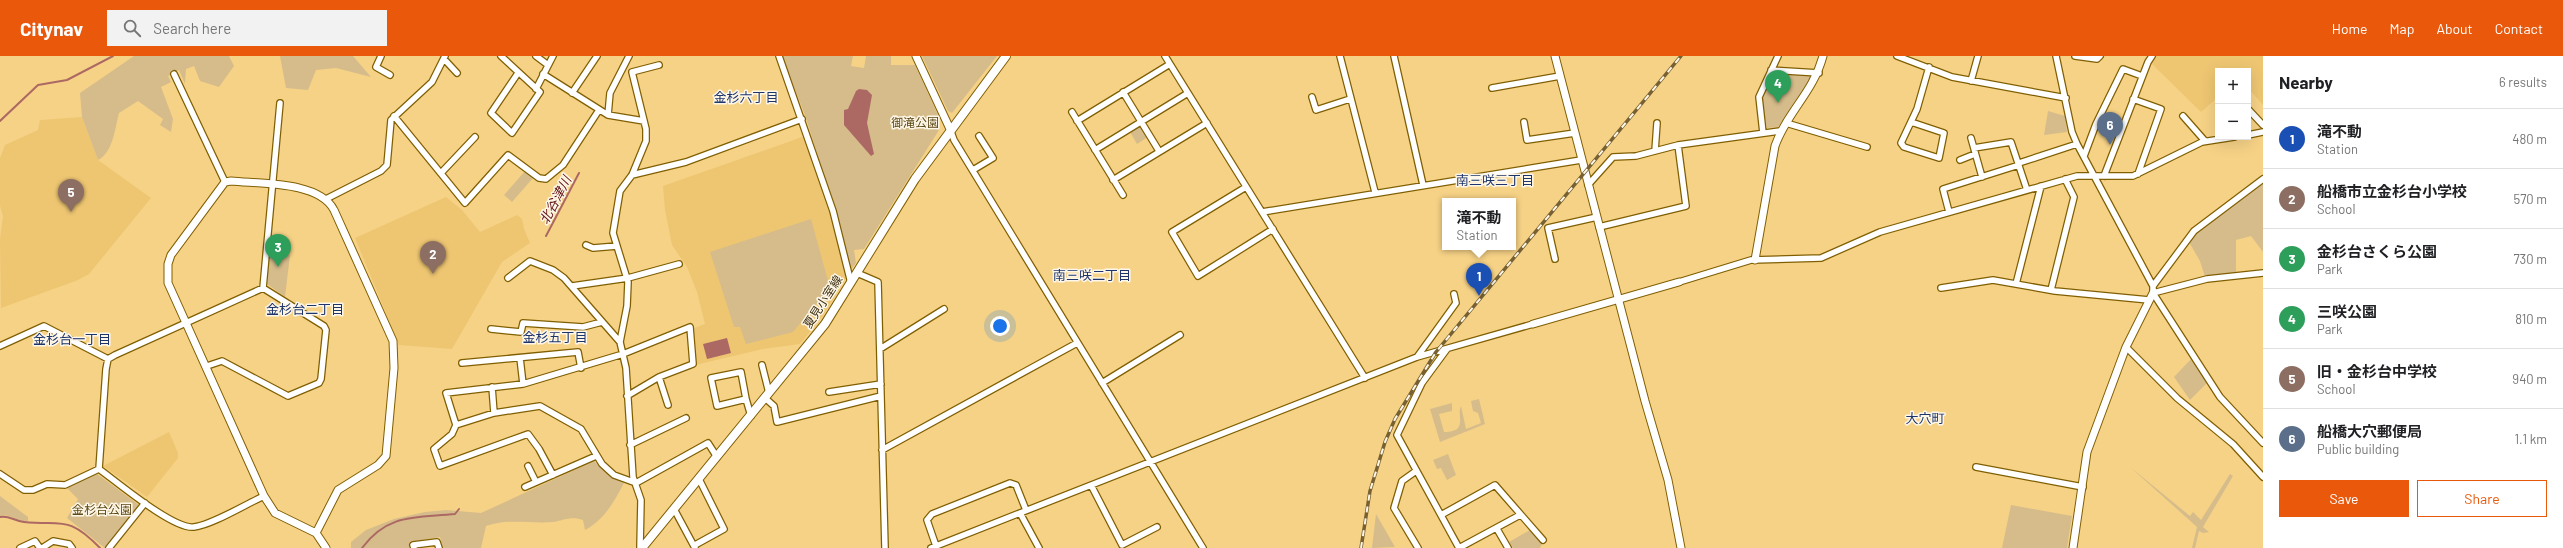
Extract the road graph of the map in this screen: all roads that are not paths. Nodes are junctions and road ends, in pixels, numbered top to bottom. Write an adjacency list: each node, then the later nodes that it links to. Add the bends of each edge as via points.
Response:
1 (381, 56): 33 (street, via 376,67)
2 (501, 56): 29 (street)
3 (536, 56): 24 (street)
4 (552, 56): 24 (street)
5 (597, 56): 40 (street)
6 (630, 56): 50 (street, via 611,91)
7 (779, 56): 53 (street)
8 (916, 56): 63 (street)
9 (1006, 56): 63 (main road, 夏見小室線)
10 (1165, 56): 23 (street)
11 (1340, 56): 44 (street)
12 (1394, 56): 98 (street)
13 (1555, 56): 34 (street)
14 (1778, 56): 27 (street)
15 (1824, 56): 30 (street)
16 (1897, 56): 26 (street)
17 (1978, 56): 36 (street)
18 (2056, 56): 43 (street)
19 (2075, 56): 20 (street, via 2097,59)
20 (2100, 56)
21 (2152, 56): 35 (street)
22 (444, 58): 28 (street); 51 (street, via 432,82)
23 (1170, 64): 39 (street); 41 (street)
24 (548, 65): 32 (street)
25 (659, 66): 54 (street, via 632,72)
26 (1929, 68): 36 (street); 58 (street)
27 (1771, 70): 30 (street); 67 (street, via 1759,97)
28 (457, 73)
29 (518, 73): 38 (street); 38 (street, via 491,113 512,133 540,92)
30 (1819, 73): 61 (street)
31 (174, 74): 96 (street)
32 (543, 74): 38 (street); 40 (street)
33 (390, 75)
34 (1560, 76): 37 (street); 66 (street)
35 (2142, 76): 45 (street); 82 (street, via 2123,69 2096,124)
36 (1971, 81): 43 (street)
37 (1492, 88)
38 (536, 89)
39 (1123, 92): 55 (street); 56 (street)
40 (572, 93): 47 (street)
41 (1188, 93): 56 (street); 59 (street)
42 (1312, 97): 44 (street, via 1316,110)
43 (2066, 98): 74 (street, via 2072,132)
44 (1350, 99): 103 (street)
45 (2133, 99): 88 (street, via 2161,109); 91 (street)
46 (280, 103): 97 (street)
47 (599, 110): 50 (street); 87 (street, via 563,165 546,179 539,178 508,155 465,203)
48 (1072, 112): 55 (street)
49 (2251, 112): 62 (street)
50 (608, 115): 54 (street)
51 (394, 116): 87 (street); 105 (street, via 389,123 387,165 382,171)
52 (2184, 116): 73 (street)
53 (802, 119): 89 (street, via 686,162); 121 (street, via 833,211)
54 (644, 121): 89 (street, via 646,141)
55 (1077, 121): 78 (street)
56 (1141, 122): 78 (street); 79 (street)
57 (1524, 122): 66 (street, via 1527,140)
58 (1910, 122): 58 (street, via 1901,143 1904,147 1939,158 1944,133)
59 (1206, 123): 79 (street); 101 (street)
60 (1657, 123): 80 (street)
61 (1786, 123): 64 (street); 76 (street)
62 (2263, 125)
63 (950, 129): 86 (street); 116 (main road, 夏見小室線, via 915,179)
64 (1780, 131): 67 (street); 114 (street, via 1770,171)
65 (2263, 132): 68 (street)
66 (1575, 133): 83 (street)
67 (1763, 134): 75 (street)
68 (2251, 134)
69 (980, 136): 86 (street, via 993,158)
70 (475, 137): 87 (street)
71 (1971, 138): 77 (street)
72 (2217, 140): 73 (street)
73 (2206, 142): 88 (street)
74 (2077, 144): 82 (street); 85 (street)
75 (1678, 145): 80 (street); 109 (street, via 1686,206)
76 (1867, 147)
77 (1974, 148): 81 (street); 85 (street, via 2011,142)
78 (1095, 150): 95 (street)
79 (1159, 151): 95 (street)
80 (1655, 151): 99 (street, via 1636,156 1613,157)
81 (1975, 154): 84 (street); 92 (street)
82 (2084, 156): 90 (street)
83 (1581, 160): 98 (street); 99 (street)
84 (1960, 160)
85 (2019, 164): 92 (street); 102 (street)
86 (973, 170): 138 (street)
87 (441, 174)
88 (2138, 174): 91 (street, via 2127,177)
89 (632, 175): 112 (street, via 620,191 613,227)
90 (2094, 175): 91 (street); 93 (street); 127 (street)
91 (2104, 176)
92 (1982, 177): 107 (street, via 1943,189)
93 (2065, 179): 100 (street); 126 (street, via 2074,197)
94 (2263, 179): 127 (street, via 2194,231)
95 (1113, 180): 104 (street)
96 (225, 182): 97 (street); 132 (street, via 174,251 168,264 168,283)
97 (273, 185): 105 (street, via 312,191); 124 (street)
98 (1423, 185): 103 (street)
99 (1588, 185): 108 (street)
100 (2041, 186): 102 (street); 122 (street)
101 (1246, 187): 106 (street); 110 (street, via 1172,232 1198,276)
102 (2028, 190): 107 (street)
103 (1375, 192): 106 (street)
104 (1123, 195)
105 (326, 199): 195 (street, via 334,210 391,333 395,360 386,456 378,465 338,490)
106 (1262, 212): 110 (street)
107 (1949, 212): 114 (street, via 1880,232 1821,258)
108 (1597, 217): 109 (street); 113 (street, via 1548,228)
109 (1599, 227): 129 (street)
110 (1273, 229): 152 (street)
111 (586, 245): 112 (street, via 593,248)
112 (617, 246): 119 (street)
113 (1555, 259)
114 (1755, 260): 120 (street)
115 (679, 264): 119 (street)
116 (857, 273): 121 (main road, 夏見小室線); 141 (street, via 878,282)
117 (2263, 273): 127 (street, via 2207,279)
118 (508, 278): 123 (street, via 530,261 553,270)
119 (628, 278): 123 (street); 137 (street, via 629,293)
120 (1679, 282): 129 (street)
121 (851, 283): 159 (main road, 夏見小室線, via 825,324)
122 (2016, 284): 125 (street, via 1993,280); 126 (street)
123 (572, 286): 133 (street)
124 (263, 288): 132 (street); 149 (street, via 324,326 326,330 319,383 288,396 222,361)
125 (1941, 288)
126 (2051, 290): 130 (street)
127 (2153, 290): 130 (street); 167 (street, via 2220,397)
128 (1454, 294): 145 (street, via 1456,303)
129 (1619, 299): 134 (street); 214 (street, via 1668,480)
130 (2149, 300): 140 (street)
131 (944, 310): 141 (street)
132 (184, 322): 146 (street); 149 (street)
133 (602, 322): 135 (street, via 583,327 523,322 521,332); 137 (street)
134 (1532, 324): 142 (street)
135 (491, 329)
136 (1180, 335): 153 (street)
137 (620, 342): 143 (street)
138 (1077, 343): 153 (street); 169 (street)
139 (0, 346): 146 (street, via 44,326)
140 (2126, 347): 179 (street, via 2177,398 2233,444); 185 (street, via 2087,452)
141 (880, 349): 155 (street)
142 (1447, 349): 145 (street); 176 (street, via 1422,383 1396,436)
143 (623, 354): 150 (street); 151 (street, via 690,327 693,364); 158 (street)
144 (520, 358): 147 (street); 150 (street, via 578,352); 154 (street)
145 (1417, 358): 152 (street)
146 (108, 359): 175 (street)
147 (462, 363)
148 (762, 365): 159 (street)
149 (207, 366): 186 (street)
150 (581, 368): 154 (street)
151 (659, 377): 158 (street); 162 (street)
152 (1365, 378): 172 (street)
153 (1102, 383): 172 (street)
154 (523, 384): 156 (street)
155 (881, 384): 157 (street); 160 (street)
156 (492, 387): 163 (street); 166 (street, via 446,392)
157 (829, 392)
158 (627, 396): 168 (street)
159 (767, 396): 160 (street, via 774,406 777,422); 164 (main road, 夏見小室線)
160 (881, 396): 169 (street)
161 (746, 399): 161 (street, via 717,406 711,378 741,372); 164 (street)
162 (668, 405)
163 (494, 413): 166 (street); 170 (street, via 540,406 581,429)
164 (751, 416): 171 (main road, 夏見小室線)
165 (686, 418): 168 (street)
166 (456, 425): 178 (street, via 452,434 434,449 440,466 528,434)
167 (2263, 443)
168 (630, 445): 182 (street)
169 (882, 450): 208 (street)
170 (596, 456): 178 (street); 182 (street, via 614,475)
171 (717, 457): 180 (main road, 夏見小室線); 182 (street, via 708,443)
172 (1150, 462): 183 (street); 211 (street)
173 (528, 466): 181 (street)
174 (1976, 467): 185 (street)
175 (99, 469): 177 (street, via 65,485 47,484 33,490 24,490); 187 (street)
176 (1416, 472): 191 (street); 212 (street, via 1402,480 1394,508)
177 (0, 474)
178 (553, 475): 181 (street)
179 (2263, 477)
180 (699, 479): 188 (main road, 夏見小室線); 198 (street, via 724,529)
181 (536, 482): 184 (street)
182 (636, 483): 207 (street, via 642,505)
183 (1091, 485): 189 (street); 193 (street, via 1122,545)
184 (525, 487)
185 (2082, 488): 215 (street)
186 (264, 496): 187 (street, via 194,527 182,526); 195 (street, via 275,513)
187 (145, 503): 203 (street)
188 (674, 509): 198 (street); 207 (main road, 夏見小室線)
189 (1026, 510): 190 (street); 197 (street, via 1016,485 1010,483 939,511 926,520)
190 (1020, 513): 197 (street); 210 (street)
191 (1441, 515): 192 (street, via 1495,485); 199 (street)
192 (1520, 516): 194 (street); 196 (street)
193 (1157, 527)
194 (1497, 529): 199 (street); 213 (street)
195 (316, 533): 204 (street)
196 (1543, 540)
197 (936, 546): 209 (street)
198 (695, 547)
199 (1462, 547)
200 (20, 548): 201 (street, via 35,541)
201 (41, 548): 202 (street, via 52,541 69,544)
202 (72, 548)
203 (108, 548)
204 (326, 548)
205 (414, 548): 206 (street, via 413,545 437,542)
206 (439, 548)
207 (641, 548)
208 (885, 548)
209 (930, 548)
210 (1038, 548)
211 (1203, 548)
212 (1418, 548)
213 (1508, 548)
214 (1681, 548)
215 (2073, 548)

